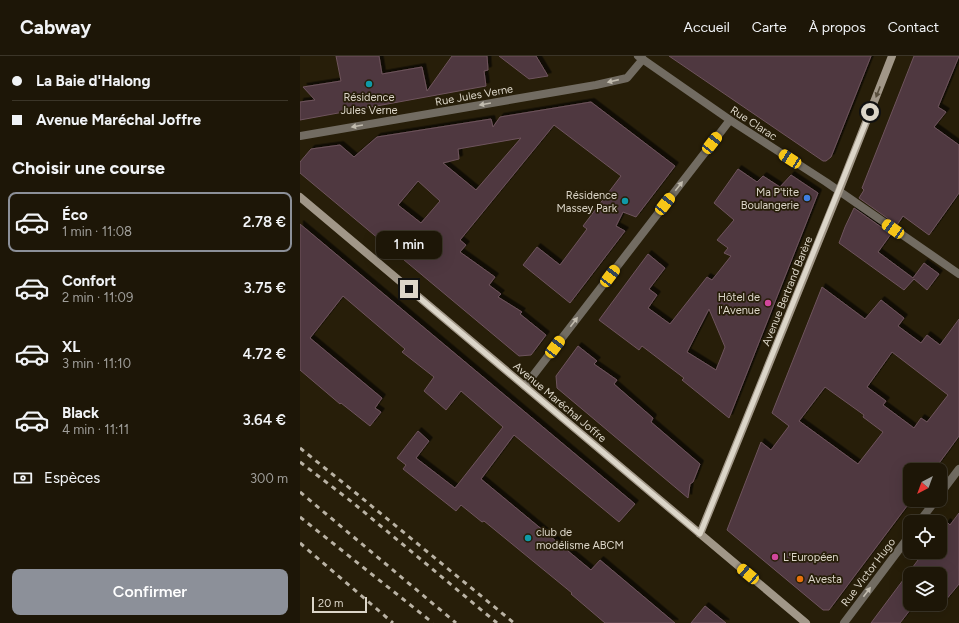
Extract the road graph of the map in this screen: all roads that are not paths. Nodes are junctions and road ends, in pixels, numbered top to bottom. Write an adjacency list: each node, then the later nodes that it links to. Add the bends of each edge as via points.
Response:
1 (892, 56): 5 (main road, Avenue Bertrand Barère, one-way to 5)
2 (641, 58): 3 (street, Rue Clarac); 4 (street, Rue Jules Verne, one-way to 4, via 627,78)
3 (730, 120): 5 (street, Rue Clarac); 8 (street, one-way to 3)
4 (300, 136)
5 (839, 191): 7 (street, Rue Clarac); 11 (main road, Avenue Bertrand Barère)
6 (300, 197): 8 (main road, Avenue Maréchal Joffre)
7 (959, 274)
8 (525, 386): 11 (main road, Avenue Maréchal Joffre)
9 (959, 469): 10 (street)
10 (947, 485)
11 (700, 534): 13 (main road, Avenue Maréchal Joffre)
12 (903, 544): 14 (street, Rue Victor Hugo, one-way to 12)
13 (806, 623)
14 (844, 623)

